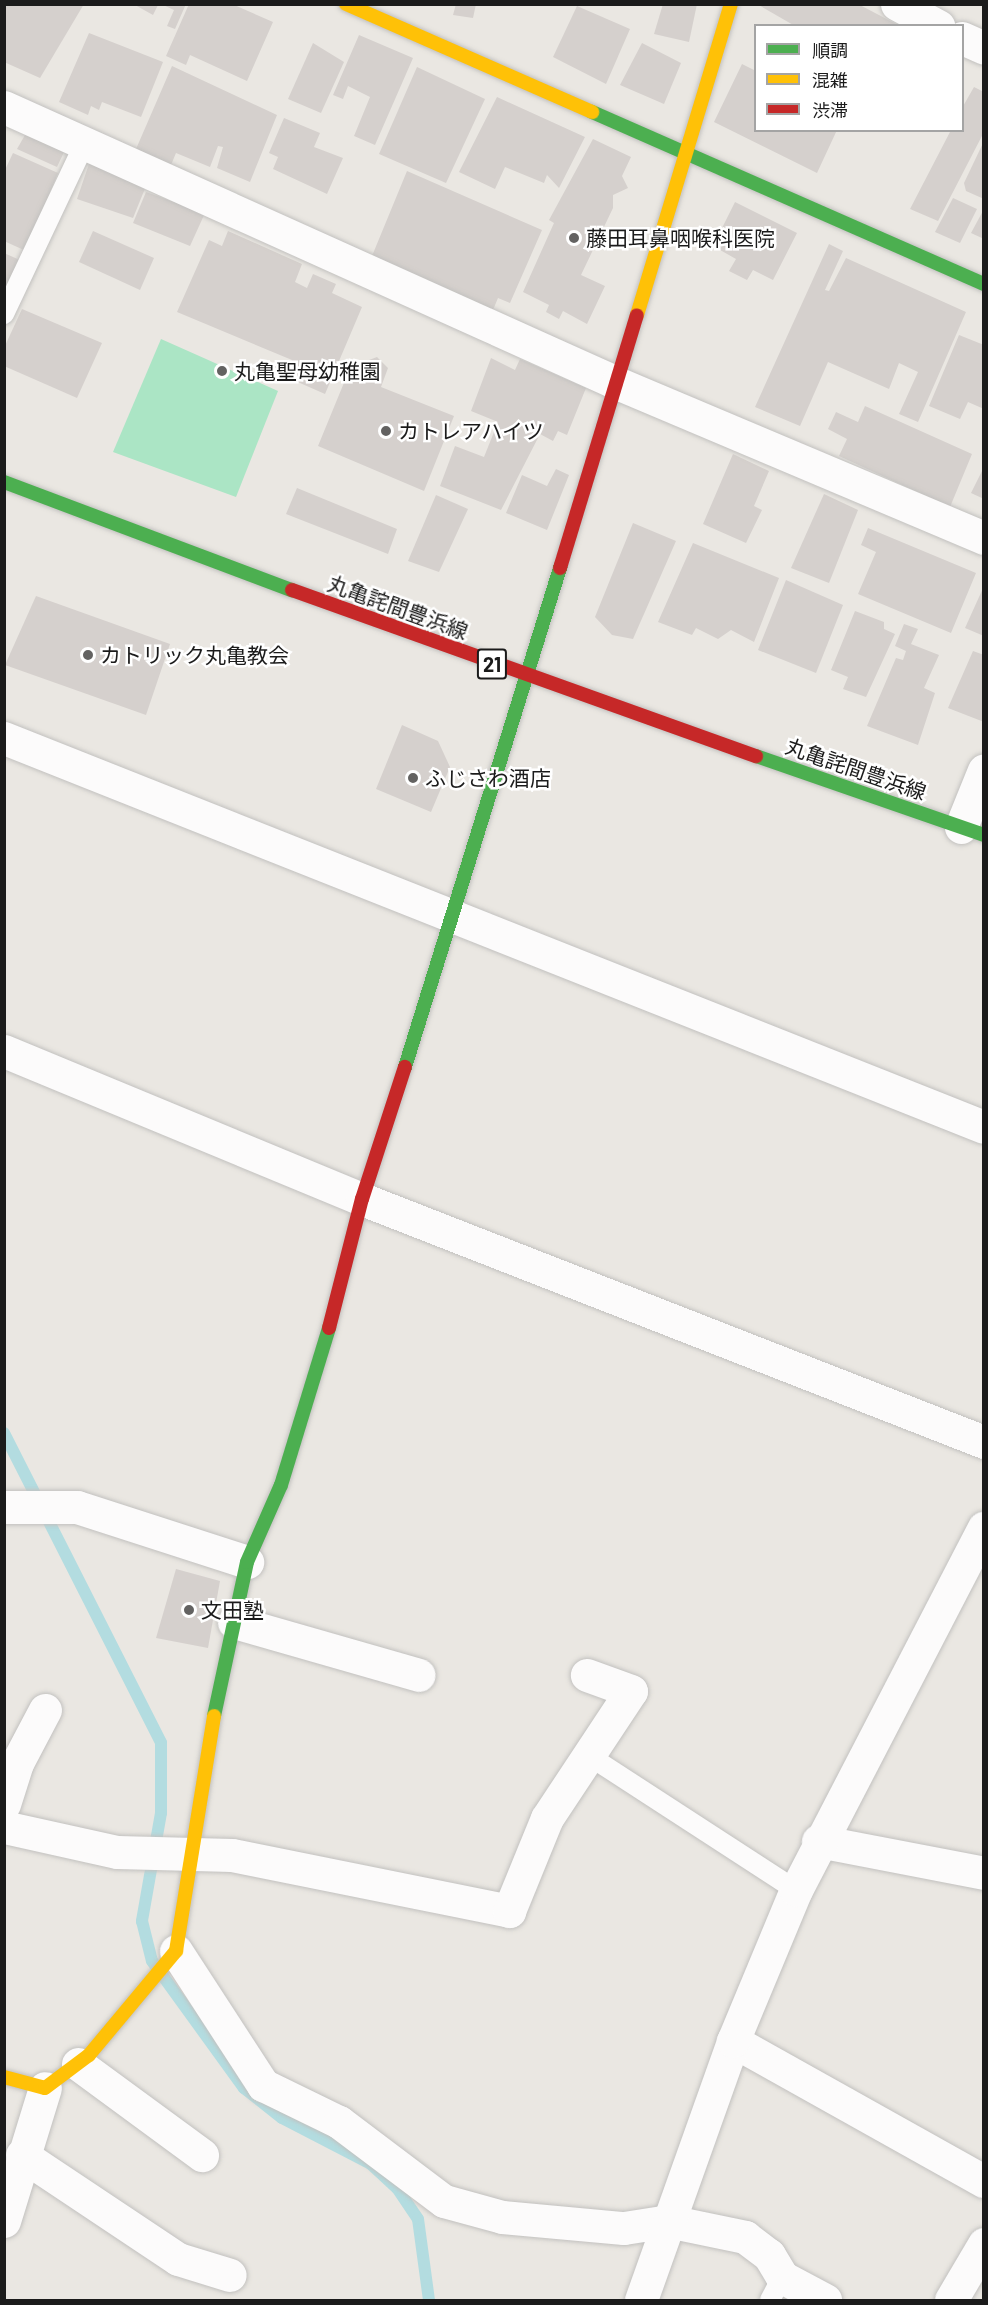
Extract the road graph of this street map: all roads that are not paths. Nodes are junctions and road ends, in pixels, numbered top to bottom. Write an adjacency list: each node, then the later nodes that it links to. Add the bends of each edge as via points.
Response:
1 (731, 4): 9 (street)
2 (897, 4): 4 (street)
3 (348, 5): 9 (street)
4 (934, 24)
5 (964, 38): 6 (street)
6 (984, 48)
7 (4, 106): 8 (street)
8 (85, 143): 11 (lane); 12 (street)
9 (684, 152): 10 (street); 12 (street)
10 (984, 284)
11 (4, 314)
12 (617, 382): 14 (street); 15 (street)
13 (4, 482): 15 (street, 丸亀詫間豊浜線 / 21)
14 (984, 538)
15 (527, 677): 18 (street, 丸亀詫間豊浜線 / 21); 19 (street)
16 (4, 738): 19 (street)
17 (984, 770): 18 (street)
18 (972, 831)
19 (455, 916): 21 (street); 22 (street)
20 (4, 1051): 22 (street)
21 (984, 1127)
22 (362, 1199): 23 (street); 26 (street, via 288,1464)
23 (984, 1442)
24 (10, 1507): 26 (street, via 69,1508)
25 (980, 1541): 34 (street)
26 (247, 1562): 27 (street)
27 (234, 1622): 29 (street); 35 (street)
28 (588, 1675): 31 (street, via 632,1691)
29 (419, 1676)
30 (45, 1710): 32 (street, via 17,1763)
31 (588, 1755): 35 (street, via 547,1818 509,1911 232,1855); 37 (lane)
32 (4, 1804)
33 (4, 1827): 35 (street, via 145,1854)
34 (818, 1840): 36 (street); 37 (street)
35 (184, 1854): 38 (street)
36 (984, 1873)
37 (796, 1890): 39 (street)
38 (173, 1955): 40 (street); 47 (street, via 263,2085 339,2122 444,2201 502,2217 624,2228)
39 (733, 2041): 45 (street); 47 (street)
40 (78, 2064): 42 (street); 44 (street)
41 (4, 2077): 42 (street)
42 (45, 2088): 43 (street)
43 (22, 2156): 46 (street); 49 (street, via 178,2259)
44 (202, 2156)
45 (984, 2181)
46 (4, 2221)
47 (668, 2221): 50 (street, via 745,2237 769,2255); 51 (street)
48 (984, 2244): 53 (street)
49 (230, 2275)
50 (776, 2289): 52 (street)
51 (641, 2301)
52 (825, 2301)
53 (951, 2301)

